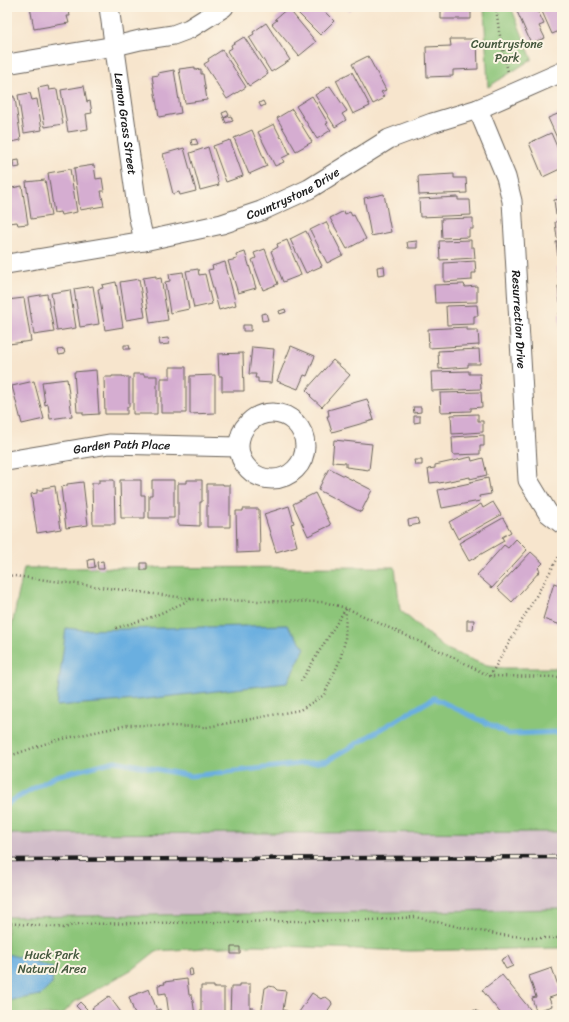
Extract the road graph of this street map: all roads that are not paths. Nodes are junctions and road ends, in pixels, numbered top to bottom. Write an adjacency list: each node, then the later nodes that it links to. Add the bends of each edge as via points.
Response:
1 (109, 7): 3 (street, Lemon Grass Street)
2 (224, 7): 3 (street, via 189,29 174,35)
3 (115, 46): 4 (street); 7 (street, Lemon Grass Street)
4 (7, 64)
5 (562, 72): 6 (street, Countrystone Drive)
6 (478, 109): 7 (street, Countrystone Drive, via 389,139 309,189 261,211 222,224); 11 (street, Resurrection Drive, via 506,177 512,201 528,480 548,513)
7 (144, 241): 8 (street, Countrystone Drive)
8 (7, 264)
9 (238, 447): 10 (street, Garden Path Place, via 109,444)
10 (7, 461)
11 (562, 524)

